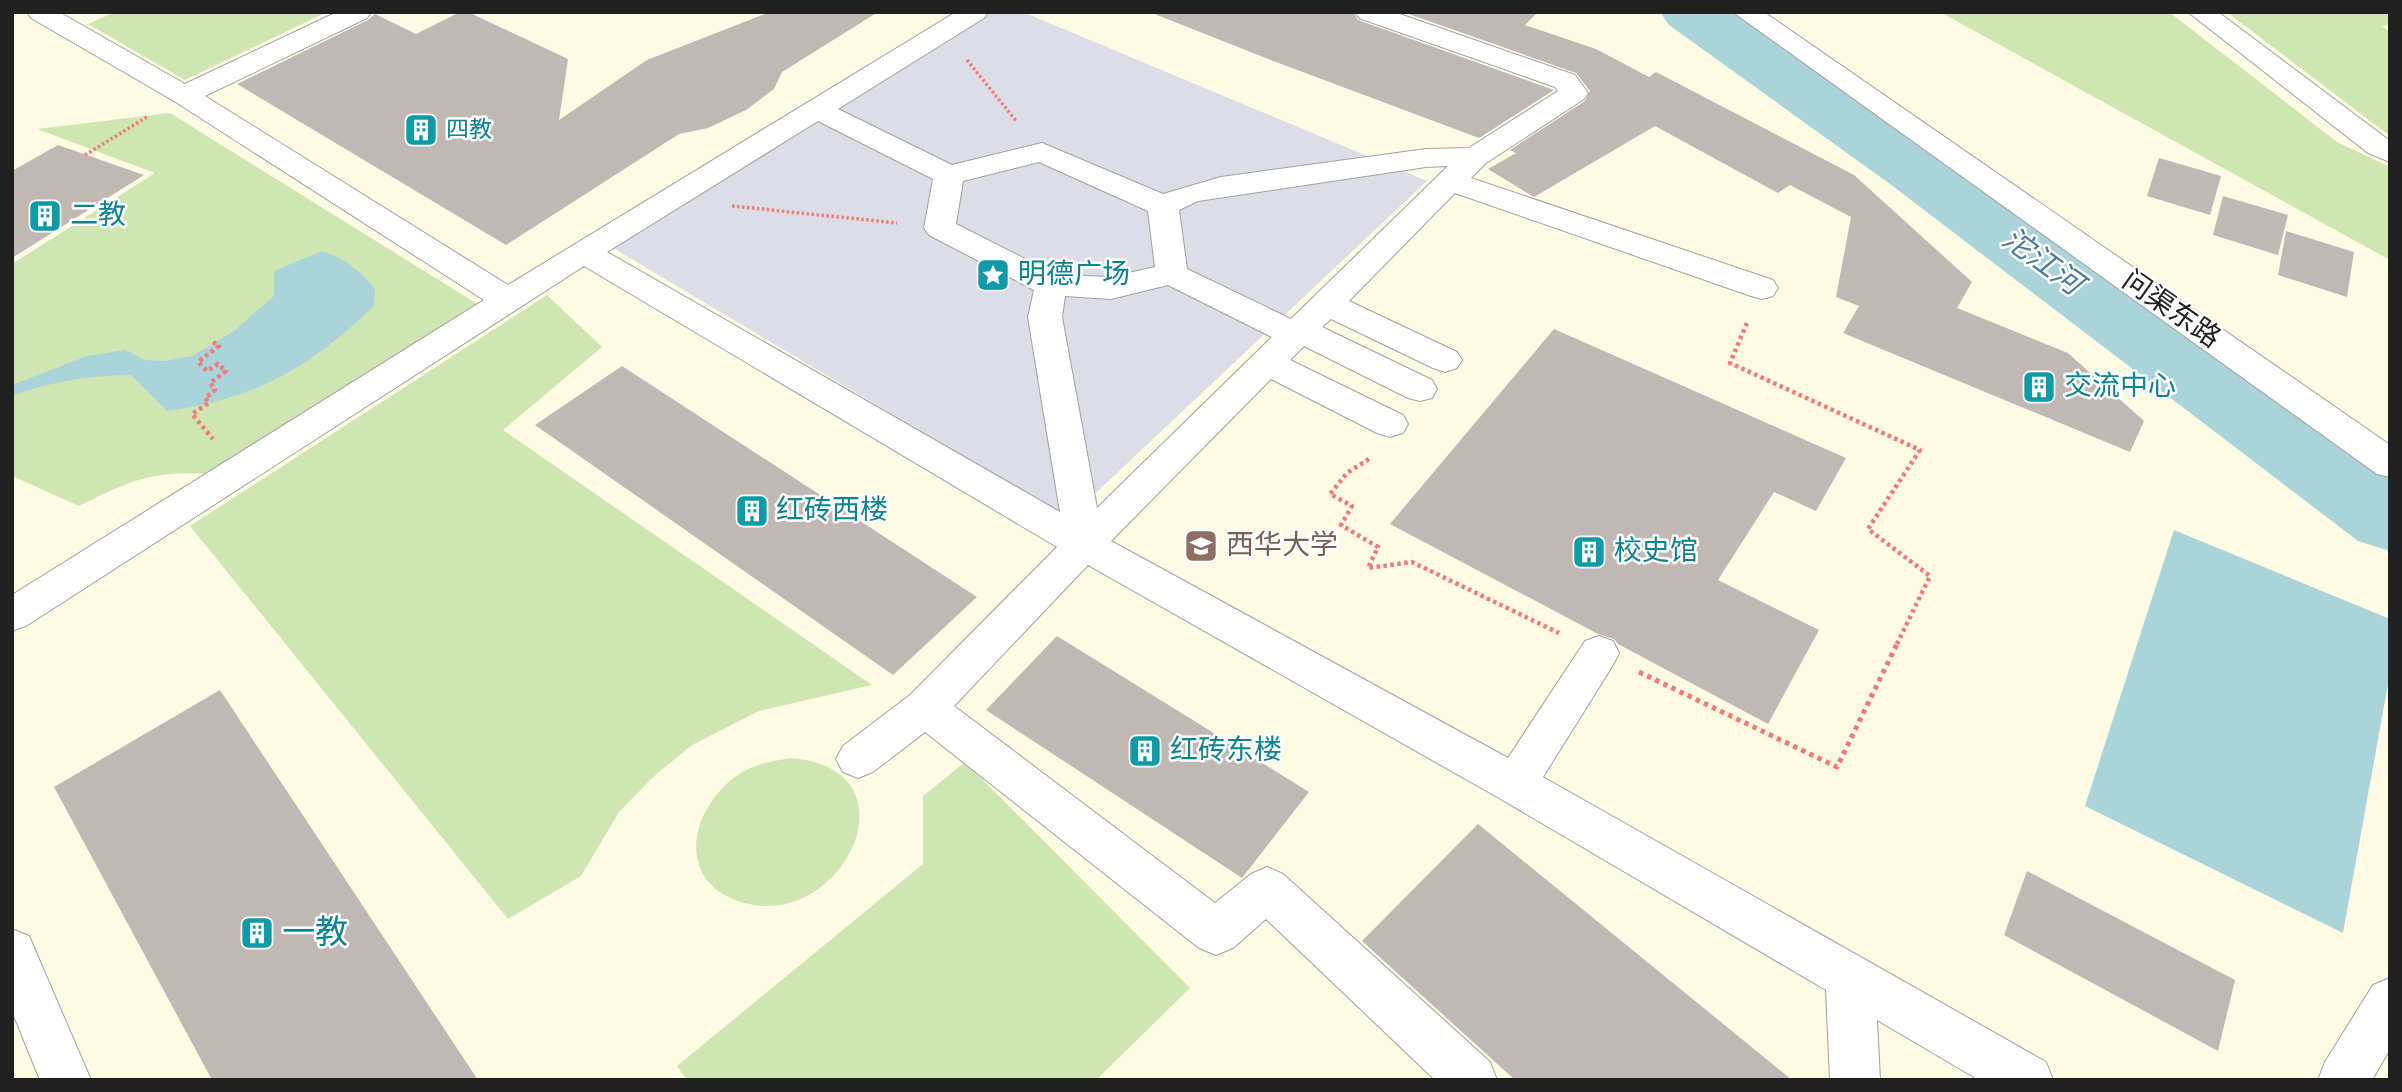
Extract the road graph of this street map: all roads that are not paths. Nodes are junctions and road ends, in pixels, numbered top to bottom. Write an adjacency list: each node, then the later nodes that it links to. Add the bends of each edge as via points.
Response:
1 (40, 12): 7 (street)
2 (358, 12): 7 (street)
3 (975, 12): 8 (street)
4 (1368, 12): 10 (street, via 1565,81 1574,93)
5 (1746, 12): 25 (street, 问渠东路)
6 (2201, 12): 9 (street)
7 (184, 95): 18 (street)
8 (816, 109): 11 (street); 14 (street)
9 (2390, 153)
10 (1476, 157): 12 (street); 13 (street, via 1426,158 1221,186)
11 (949, 175): 13 (street, via 1042,152); 16 (street, via 940,228)
12 (1450, 181): 17 (street); 19 (street)
13 (1163, 206): 15 (street)
14 (584, 251): 18 (street); 26 (street)
15 (1172, 274): 16 (street, via 1111,288); 20 (street)
16 (1051, 285): 26 (street, via 1045,317)
17 (1762, 288)
18 (508, 300): 27 (street)
19 (1326, 303): 20 (street); 21 (street)
20 (1296, 332): 22 (street); 23 (street)
21 (1445, 360)
22 (1266, 362): 24 (street); 26 (street)
23 (1420, 389)
24 (1390, 424)
25 (2390, 464)
26 (1084, 544): 29 (street); 31 (street)
27 (12, 615)
28 (1599, 653): 31 (street)
29 (925, 708): 30 (street); 36 (street, via 1216,932 1267,889)
30 (858, 760)
31 (1515, 784): 33 (street)
32 (12, 952): 35 (street)
33 (1850, 977): 37 (street); 38 (street)
34 (2390, 1002): 39 (street)
35 (66, 1080)
36 (1472, 1080)
37 (1855, 1080)
38 (2028, 1080)
39 (2343, 1080)

